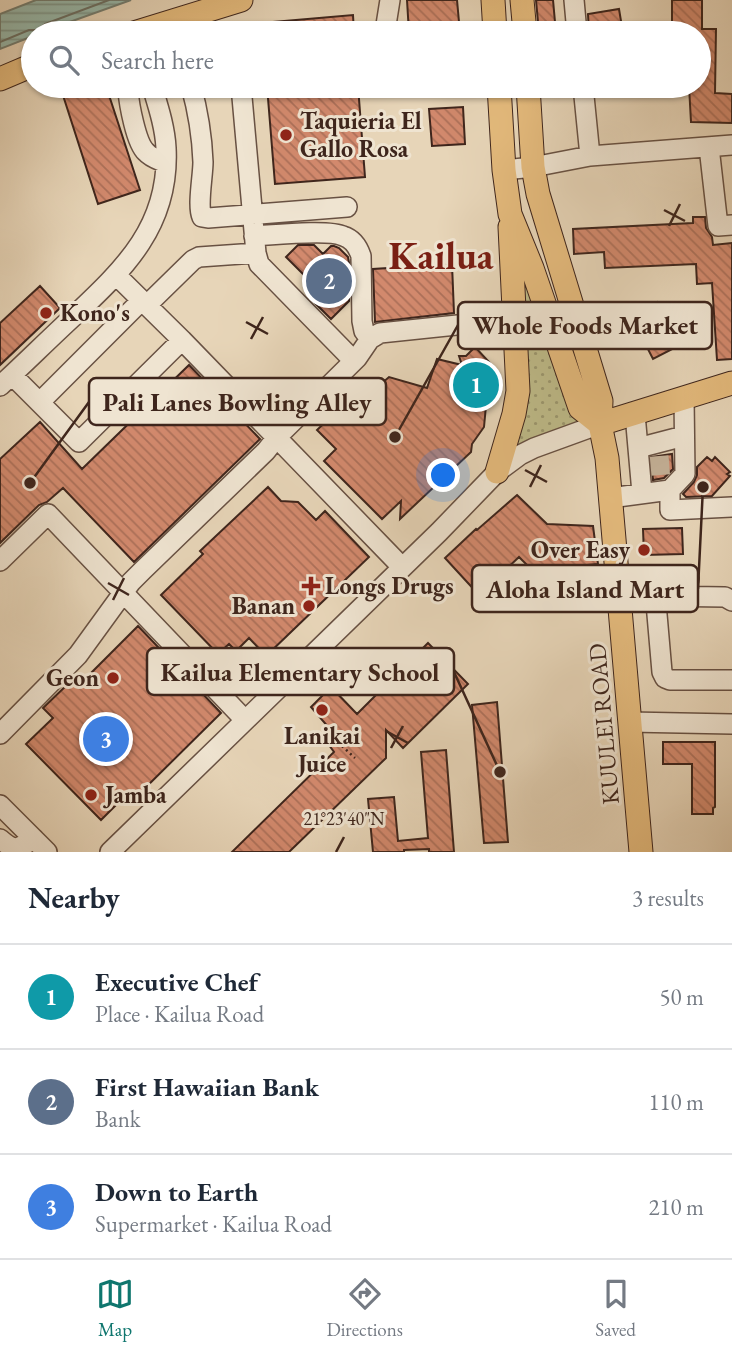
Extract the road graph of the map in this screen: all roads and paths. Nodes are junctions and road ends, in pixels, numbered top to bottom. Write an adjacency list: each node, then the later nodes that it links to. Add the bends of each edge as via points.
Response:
1 (241, 0): 6 (main road)
2 (390, 0): 7 (street)
3 (493, 0): 8 (main road)
4 (522, 0): 9 (main road)
5 (574, 0): 10 (street)
6 (174, 21)
7 (387, 21)
8 (494, 21)
9 (523, 21)
10 (576, 21)
11 (21, 70): 12 (main road)
12 (0, 79)
13 (129, 98): 23 (street, via 142,149)
14 (155, 98): 23 (street)
15 (194, 98): 28 (street, via 201,138 200,214 205,218)
16 (242, 98): 28 (street)
17 (500, 98): 25 (main road)
18 (529, 98): 24 (main road, KUULEI ROAD)
19 (584, 98): 22 (street)
20 (732, 145): 21 (street)
21 (709, 147): 22 (street); 26 (street)
22 (590, 156): 24 (street)
23 (166, 163): 32 (street, via 163,192 146,236)
24 (533, 167): 25 (street); 43 (main road, KUULEI ROAD, via 601,401)
25 (504, 170): 29 (main road)
26 (723, 190): 30 (street, via 718,226)
27 (346, 207): 28 (street)
28 (253, 214): 31 (street)
29 (510, 214): 34 (main road); 43 (main road, via 580,408)
30 (732, 225)
31 (255, 244): 33 (street, via 193,260); 35 (street, via 333,233 350,239 361,256 362,321); 37 (street, via 259,264)
32 (116, 275): 33 (street); 38 (street)
33 (145, 303): 36 (street); 41 (street)
34 (515, 319): 35 (street, via 380,333); 47 (main road, via 517,391)
35 (370, 339): 37 (street)
36 (182, 340): 41 (street, via 79,442); 45 (street)
37 (354, 361): 45 (street)
38 (6, 381): 41 (street)
39 (732, 383): 40 (main road)
40 (684, 398): 42 (main road); 44 (street)
41 (40, 402)
42 (635, 414): 43 (main road); 46 (street)
43 (600, 424): 47 (street, via 534,448); 50 (main road, KUULEI ROAD)
44 (684, 436): 46 (street, via 658,449); 48 (street, via 684,474)
45 (277, 437): 53 (street); 57 (street)
46 (638, 448): 49 (street)
47 (497, 471): 53 (street)
48 (664, 488): 49 (street); 51 (street, via 670,510)
49 (642, 494): 50 (street)
50 (610, 498): 55 (main road, KUULEI ROAD)
51 (732, 507)
52 (0, 561): 57 (street, via 48,514)
53 (402, 567): 60 (street)
54 (689, 579): 56 (street)
55 (618, 580): 56 (street); 61 (main road, KUULEI ROAD)
56 (655, 588): 58 (street); 59 (street, via 665,678)
57 (124, 592): 60 (street); 63 (street, via 78,655)
58 (732, 601)
59 (732, 680)
60 (245, 720): 69 (street)
61 (629, 722): 62 (street); 70 (main road, KUULEI ROAD)
62 (732, 724)
63 (2, 728)
64 (342, 746): 65 (path)
65 (355, 758)
66 (0, 805): 68 (street)
67 (0, 839): 68 (street, via 10,849)
68 (40, 846)
69 (110, 852)
70 (641, 852)

